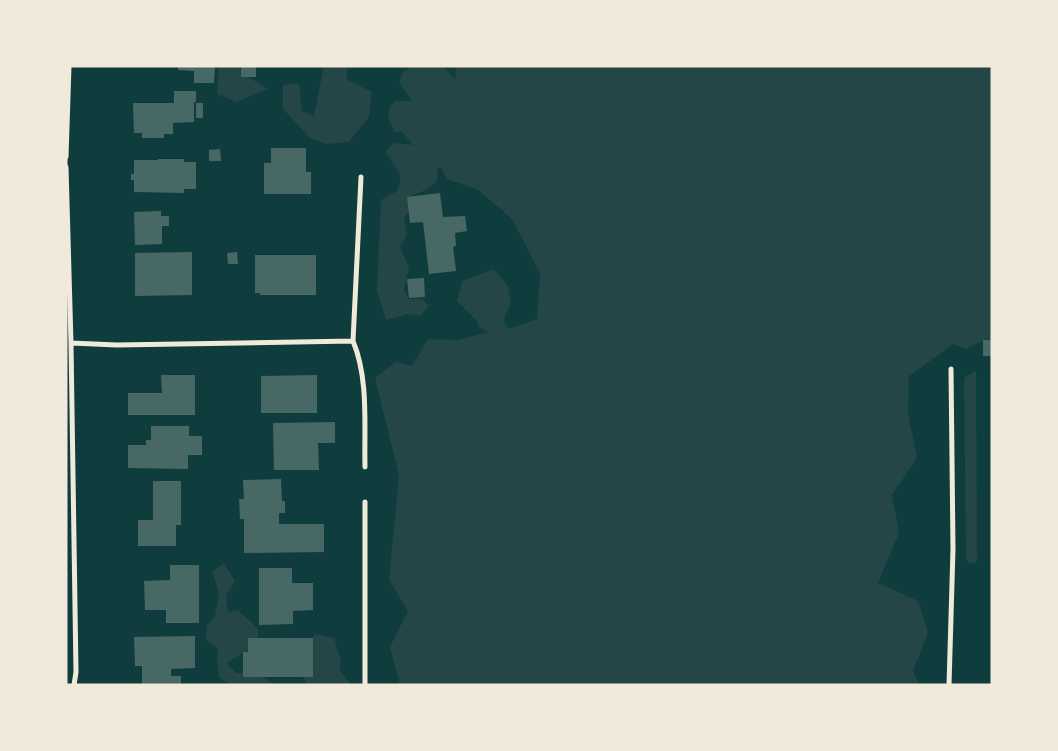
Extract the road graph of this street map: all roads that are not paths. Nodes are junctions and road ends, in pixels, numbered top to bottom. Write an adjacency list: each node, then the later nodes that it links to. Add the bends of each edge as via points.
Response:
1 (69, 66): 2 (street)
2 (66, 158)
3 (66, 167): 6 (street)
4 (361, 177): 5 (street)
5 (353, 341): 6 (street); 8 (street, via 363,374)
6 (71, 343): 10 (street)
7 (951, 369): 12 (street, via 953,549)
8 (365, 467)
9 (365, 502): 11 (street)
10 (74, 685)
11 (365, 685)
12 (949, 685)

